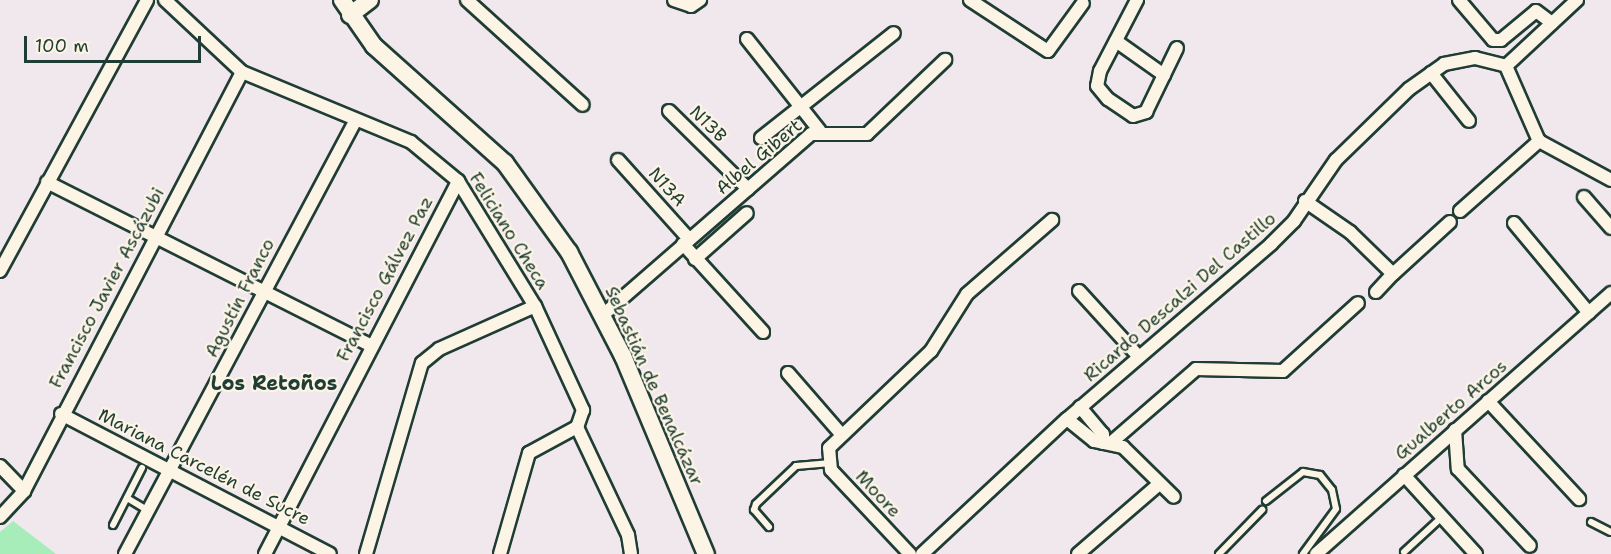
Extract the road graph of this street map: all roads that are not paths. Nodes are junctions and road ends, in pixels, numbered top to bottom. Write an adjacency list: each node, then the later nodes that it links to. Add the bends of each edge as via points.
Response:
1 (147, 0): 34 (street)
2 (165, 0): 20 (street, Feliciano Checa)
3 (370, 0): 12 (main road)
4 (468, 0): 23 (street)
5 (674, 0): 6 (street, via 691,6)
6 (700, 0)
7 (1137, 0): 16 (street)
8 (1459, 0): 13 (street, via 1493,40 1501,40 1536,12)
9 (1577, 0): 13 (street)
10 (978, 2): 11 (street, via 1048,51)
11 (1083, 3)
12 (346, 7): 56 (main road, Sebastián de Benalcázar, via 374,46 505,163 569,252)
13 (1552, 23): 19 (street)
14 (894, 33): 24 (street)
15 (747, 39): 24 (street)
16 (1116, 41): 22 (street); 22 (street, via 1100,71 1097,86 1133,116 1146,112)
17 (1177, 48): 22 (street)
18 (945, 60): 28 (street, Albel Gibert, via 867,134)
19 (1506, 66): 21 (street, Ricardo Descalzi Del Castillo, via 1461,58); 30 (street)
20 (242, 72): 27 (street, Feliciano Checa, via 300,93); 44 (street, Francisco Javier Ascázubi)
21 (1431, 73): 26 (street); 37 (street, Ricardo Descalzi Del Castillo, via 1336,160)
22 (1164, 75)
23 (583, 105)
24 (801, 108): 28 (street); 29 (street)
25 (669, 111): 35 (street, N13B)
26 (1469, 121)
27 (355, 122): 33 (street, Feliciano Checa, via 411,142); 50 (street, Agustín Franco)
28 (820, 131): 35 (street, Albel Gibert)
29 (761, 138)
30 (1539, 141): 32 (street); 38 (street)
31 (618, 160): 45 (street, N13A)
32 (1611, 180)
33 (458, 181): 54 (street, Feliciano Checa); 58 (street, Francisco Gálvez Paz)
34 (47, 182): 44 (street); 47 (street)
35 (748, 189): 45 (street, Albel Gibert)
36 (1584, 197): 43 (street)
37 (1305, 201): 48 (street, via 1350,232); 59 (street, Ricardo Descalzi Del Castillo, via 1271,244)
38 (1460, 211)
39 (747, 213): 46 (street)
40 (1052, 220): 67 (street, via 968,294 931,351)
41 (1450, 222): 48 (street)
42 (1514, 223): 55 (street)
43 (1611, 228)
44 (152, 239): 50 (street); 63 (street, Francisco Javier Ascázubi)
45 (686, 241): 46 (street, N13A); 56 (street, Albel Gibert)
46 (695, 259): 57 (street, N13A)
47 (0, 271)
48 (1393, 274): 51 (street)
49 (1079, 291): 59 (street)
50 (261, 292): 58 (street); 72 (street, Agustín Franco)
51 (1376, 292)
52 (1611, 293): 55 (street, Gualberto Arcos)
53 (1358, 303): 68 (street, via 1283,371 1196,369)
54 (535, 306): 65 (street, Feliciano Checa, via 582,410); 94 (street, via 439,349 422,363)
55 (1589, 313): 61 (street, Gualberto Arcos)
56 (604, 314): 97 (main road, Sebastián de Benalcázar)
57 (763, 332)
58 (369, 345): 86 (street, Francisco Gálvez Paz)
59 (1139, 357): 62 (street, Ricardo Descalzi Del Castillo)
60 (788, 373): 67 (street)
61 (1488, 401): 66 (street, Gualberto Arcos); 78 (street)
62 (1080, 407): 64 (street, Ricardo Descalzi Del Castillo); 68 (street)
63 (62, 414): 72 (street, Mariana Carcelén de Sucre); 75 (street, Francisco Javier Ascázubi)
64 (1067, 419): 68 (street, via 1094,441); 99 (street, Ricardo Descalzi Del Castillo)
65 (577, 427): 95 (street, via 530,453); 96 (street, Feliciano Checa, via 628,535)
66 (1455, 430): 73 (street, Gualberto Arcos); 89 (street, via 1458,469)
67 (841, 434): 69 (street)
68 (1108, 442): 74 (street)
69 (828, 459): 87 (lane, via 796,466 756,504 754,510); 98 (street, Moore)
70 (0, 465): 75 (street)
71 (142, 468): 77 (lane)
72 (173, 471): 81 (street, Agustín Franco); 86 (street, Mariana Carcelén de Sucre)
73 (1404, 475): 83 (street); 103 (street, Gualberto Arcos)
74 (1159, 484): 76 (street); 100 (street)
75 (24, 491): 82 (street, Francisco Javier Ascázubi)
76 (1174, 497)
77 (127, 498): 81 (lane); 85 (lane)
78 (1579, 499)
79 (1266, 501): 102 (lane, via 1303,472 1320,475 1332,490 1336,509)
80 (1262, 510): 101 (lane)
81 (149, 512): 91 (street, Agustín Franco)
82 (0, 517)
83 (1442, 517): 90 (lane); 104 (street)
84 (1591, 522): 88 (lane)
85 (113, 525)
86 (280, 525): 92 (street, Francisco Gálvez Paz); 93 (street, Mariana Carcelén de Sucre)
87 (769, 527)
88 (1611, 532)
89 (1530, 546)
90 (1404, 552)
91 (125, 554)
92 (265, 554)
93 (330, 554)
94 (366, 554)
95 (500, 554)
96 (631, 554)
97 (706, 554)
98 (910, 554)
99 (922, 554)
100 (1078, 554)
101 (1219, 554)
102 (1303, 554)
103 (1316, 554)
104 (1476, 554)

